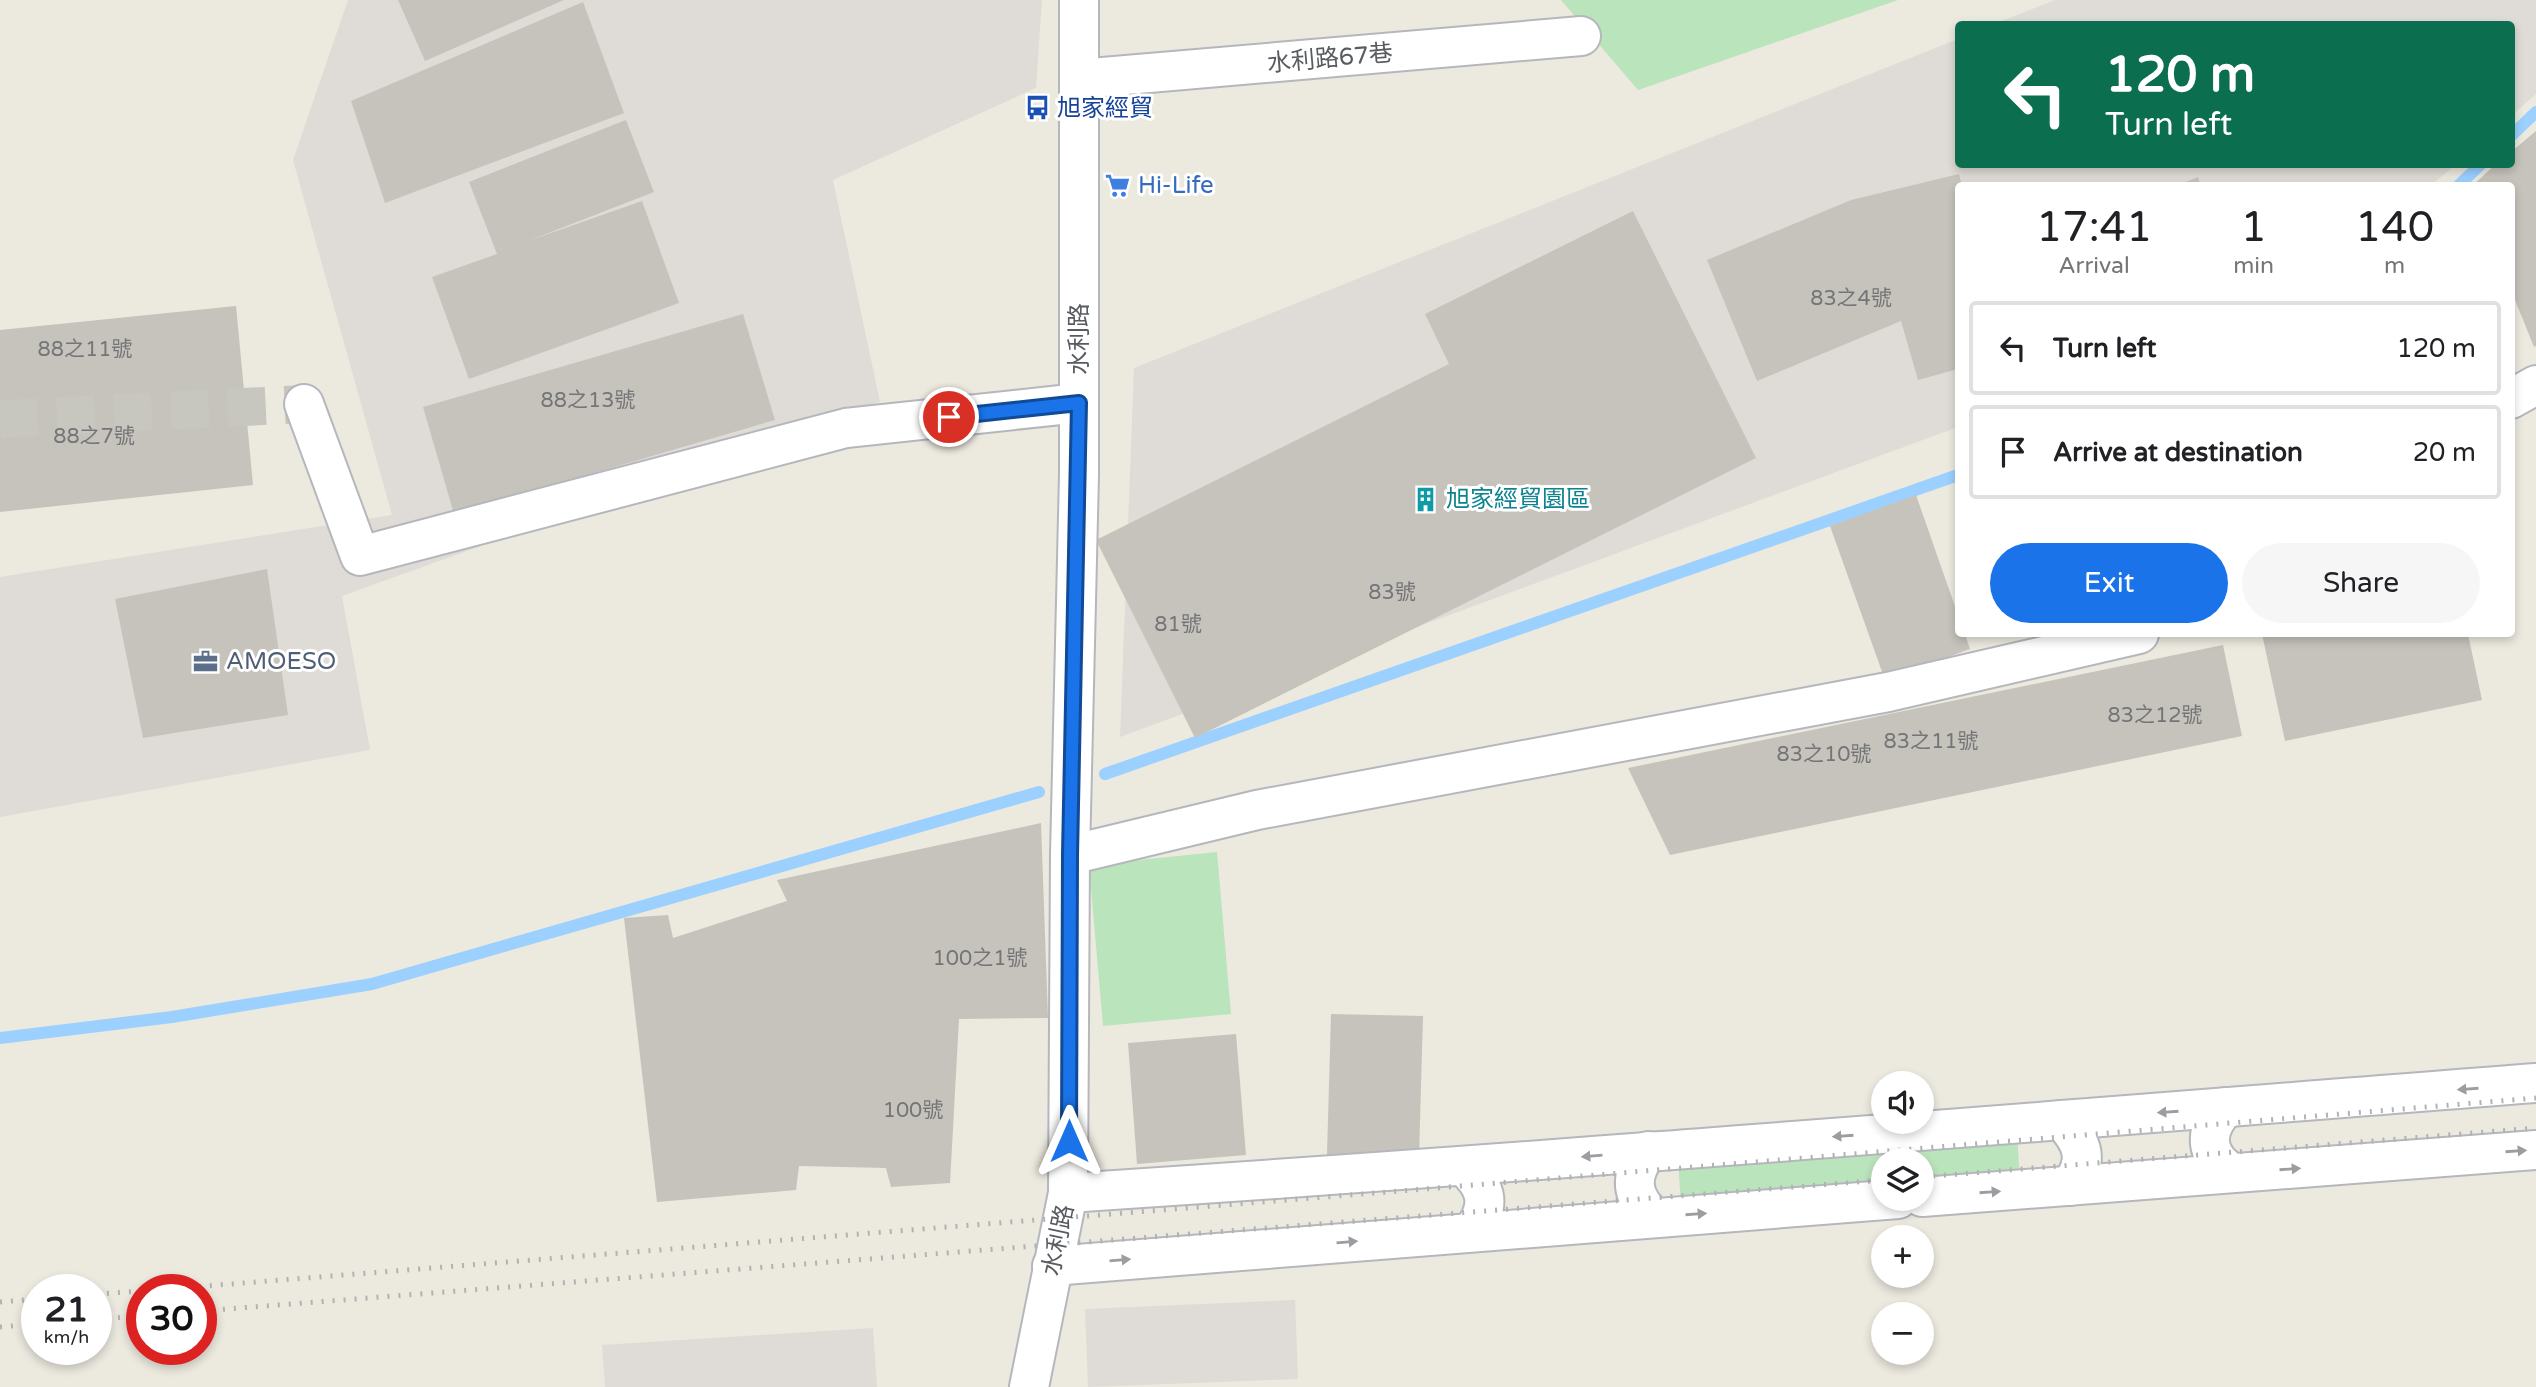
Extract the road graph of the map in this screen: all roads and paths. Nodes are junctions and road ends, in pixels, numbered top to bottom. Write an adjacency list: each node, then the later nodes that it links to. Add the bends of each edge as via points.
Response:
1 (1079, 0): 3 (street, 水利路)
2 (1581, 36): 3 (street, 水利路67巷)
3 (1079, 79): 6 (street, 水利路)
4 (2536, 385): 5 (street)
5 (2515, 397)
6 (1079, 403): 7 (street, via 846,428 360,556); 9 (street, 水利路)
7 (304, 404)
8 (2126, 637): 9 (street, via 1888,692 1257,810)
9 (1070, 855): 18 (street, 水利路)
10 (2536, 1083): 11 (street, one-way to 11)
11 (2226, 1107): 12 (street, one-way to 12); 16 (street, via 2210,1129 2209,1142 2213,1156)
12 (2062, 1120): 14 (street, one-way to 14); 17 (street, via 2073,1131 2082,1154 2082,1166)
13 (2536, 1150): 16 (street, one-way to 13)
14 (1648, 1151): 15 (street, one-way to 15); 21 (street, via 1635,1172 1634,1186 1637,1198)
15 (1465, 1167): 18 (street); 22 (street, via 1482,1188 1485,1200 1480,1222)
16 (2232, 1173): 17 (street)
17 (2070, 1186): 19 (street, one-way to 17)
18 (1068, 1193): 23 (street, 水利路)
19 (1934, 1196)
20 (1871, 1201): 21 (street, one-way to 20)
21 (1653, 1217): 22 (street)
22 (1472, 1232): 23 (street, one-way to 22)
23 (1052, 1266): 24 (street, 水利路)
24 (1029, 1387)

